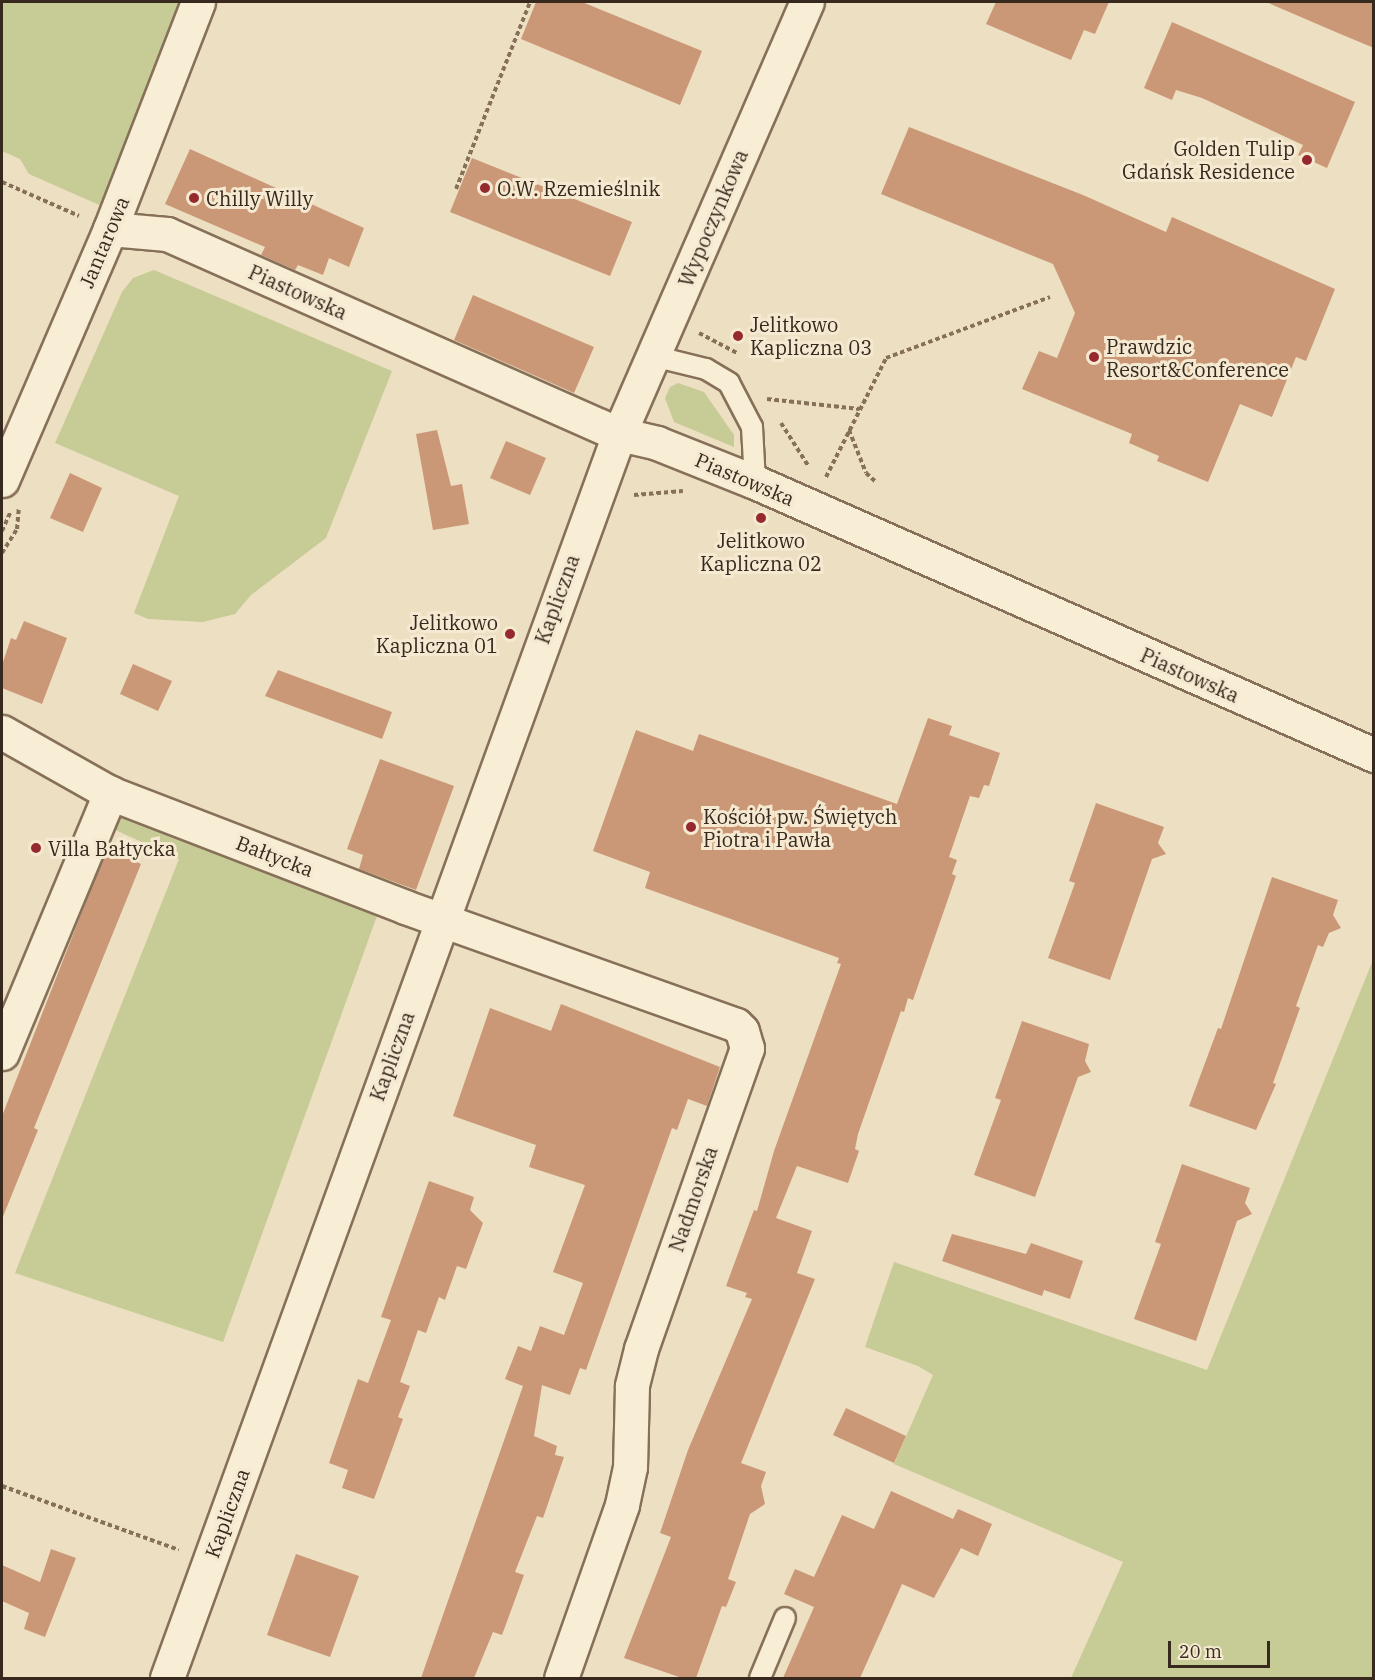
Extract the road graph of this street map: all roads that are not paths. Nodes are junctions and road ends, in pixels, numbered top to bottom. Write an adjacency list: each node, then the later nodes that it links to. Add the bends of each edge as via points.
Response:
1 (198, 2): 3 (street, Jantarowa)
2 (807, 2): 4 (street, Wypoczynkowa)
3 (110, 229): 5 (street, Piastowska, via 167,234); 7 (street, Jantarowa)
4 (653, 356): 5 (street, Wypoczynkowa); 6 (lane, via 706,369 729,383 752,427)
5 (620, 434): 6 (street, Piastowska, via 657,443); 11 (street, Kapliczna)
6 (754, 482): 9 (street, Piastowska)
7 (11, 488)
8 (2, 732): 10 (street, Bałtycka)
9 (1374, 755)
10 (110, 793): 11 (street, Bałtycka); 12 (street)
11 (441, 919): 14 (street, Kapliczna); 15 (street, Nadmorska, via 736,1025 746,1039 747,1048 641,1349 632,1386 630,1467 622,1505)
12 (2, 1053)
13 (785, 1618): 16 (lane)
14 (167, 1678)
15 (561, 1678)
16 (760, 1678)

